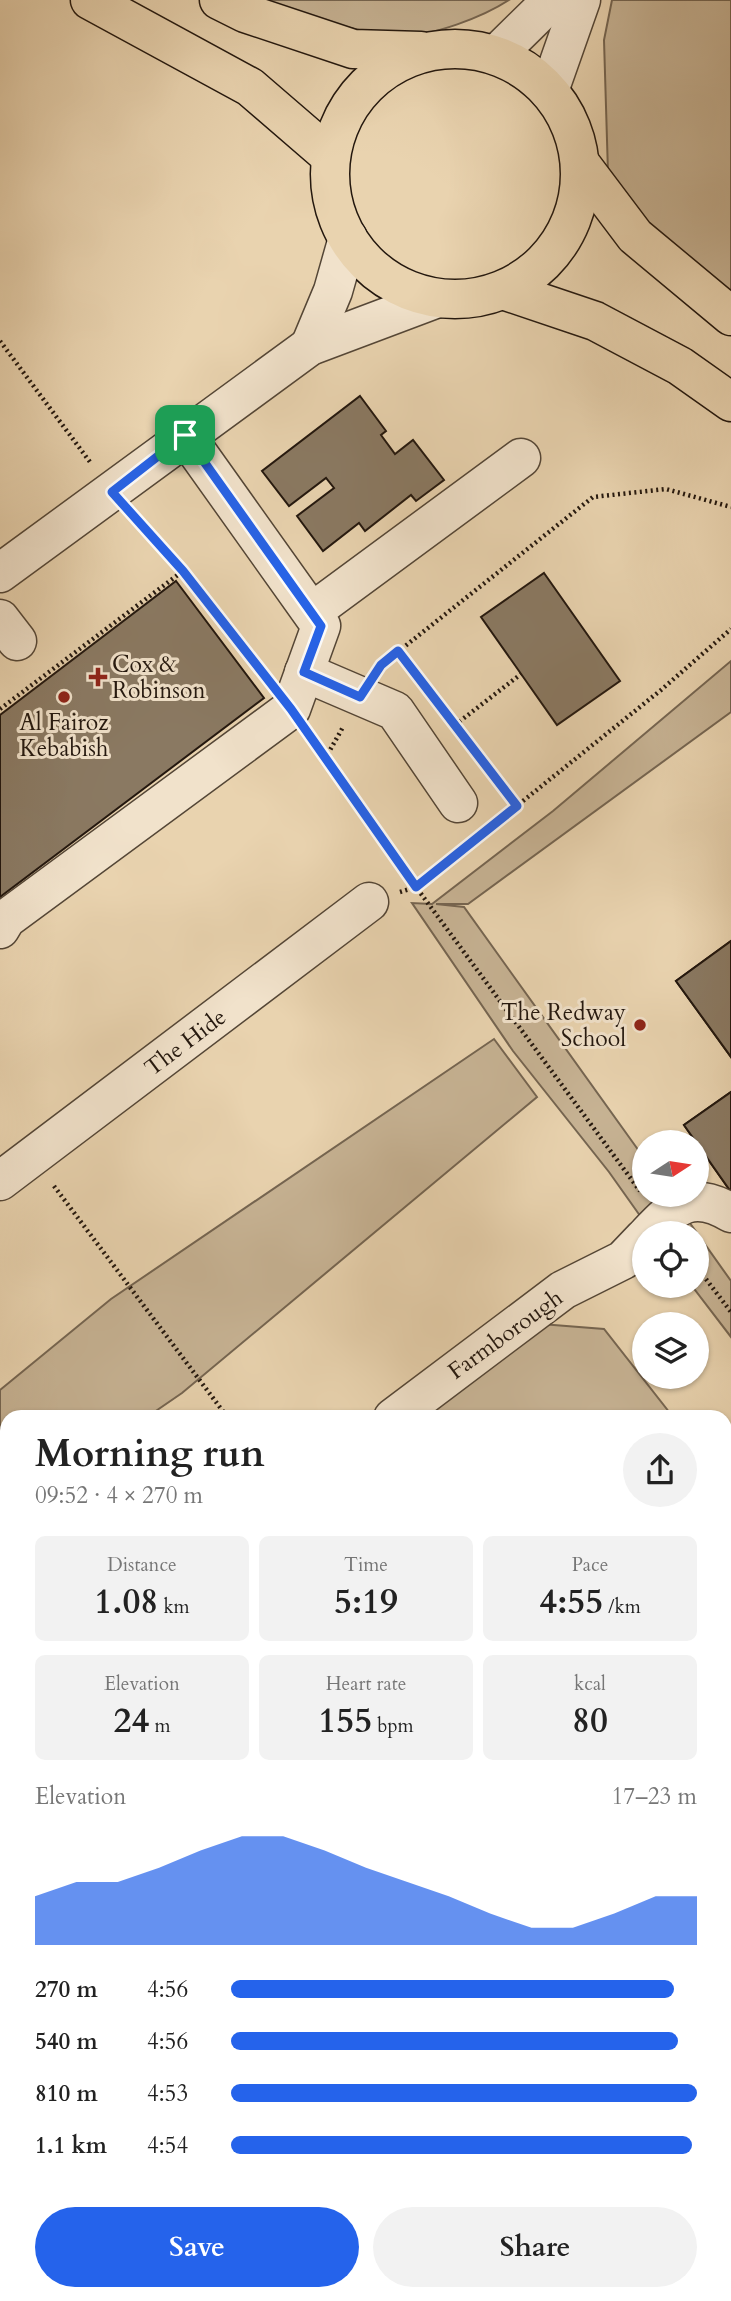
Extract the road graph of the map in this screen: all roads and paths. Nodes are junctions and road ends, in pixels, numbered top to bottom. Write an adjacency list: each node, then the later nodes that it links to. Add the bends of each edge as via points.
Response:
1 (90, 0): 8 (highway, via 250,87)
2 (219, 0): 5 (highway, via 353,48)
3 (552, 0): 6 (street)
4 (580, 0): 7 (street)
5 (432, 52): 6 (highway, via 464,48); 8 (highway, via 396,63 364,87 342,118)
6 (496, 55): 7 (highway, via 525,70)
7 (549, 91): 9 (highway, via 570,124)
8 (330, 156): 10 (highway, via 330,190 339,224)
9 (580, 163): 11 (highway, via 577,202 562,239 537,269); 13 (highway, via 635,236)
10 (348, 238): 12 (highway, via 379,275); 15 (street)
11 (503, 290): 12 (highway, via 481,298); 16 (highway, via 596,321 680,366)
12 (435, 299): 15 (street)
13 (731, 316)
14 (0, 341): 19 (path)
15 (310, 346): 17 (street)
16 (731, 401)
17 (185, 435): 19 (street); 23 (street)
18 (521, 458): 23 (street)
19 (112, 492): 21 (path); 22 (street)
20 (731, 507): 25 (path, via 666,489 593,497)
21 (183, 571): 29 (path); 30 (path)
22 (0, 573)
23 (312, 612): 26 (street, via 321,626)
24 (731, 629): 34 (path)
25 (398, 651): 28 (path, via 381,665); 31 (path)
26 (304, 672): 28 (street); 30 (street)
27 (521, 674): 31 (path)
28 (360, 697): 32 (path); 33 (street, via 395,711)
29 (0, 709)
30 (291, 709): 32 (path); 37 (street, via 6,919)
31 (455, 725): 34 (path)
32 (326, 759): 35 (path)
33 (458, 803)
34 (517, 806): 35 (path)
35 (416, 887): 41 (path)
36 (369, 902): 38 (street, The Hide)
37 (0, 929)
38 (32, 1157): 39 (street, The Hide); 46 (path)
39 (0, 1181)
40 (731, 1213): 42 (street, Farmborough, via 698,1200 681,1205)
41 (633, 1221)
42 (663, 1221)
43 (632, 1246): 47 (street, Farmborough, via 564,1290)
44 (709, 1283): 45 (path)
45 (731, 1312)
46 (222, 1410)
47 (404, 1410)

